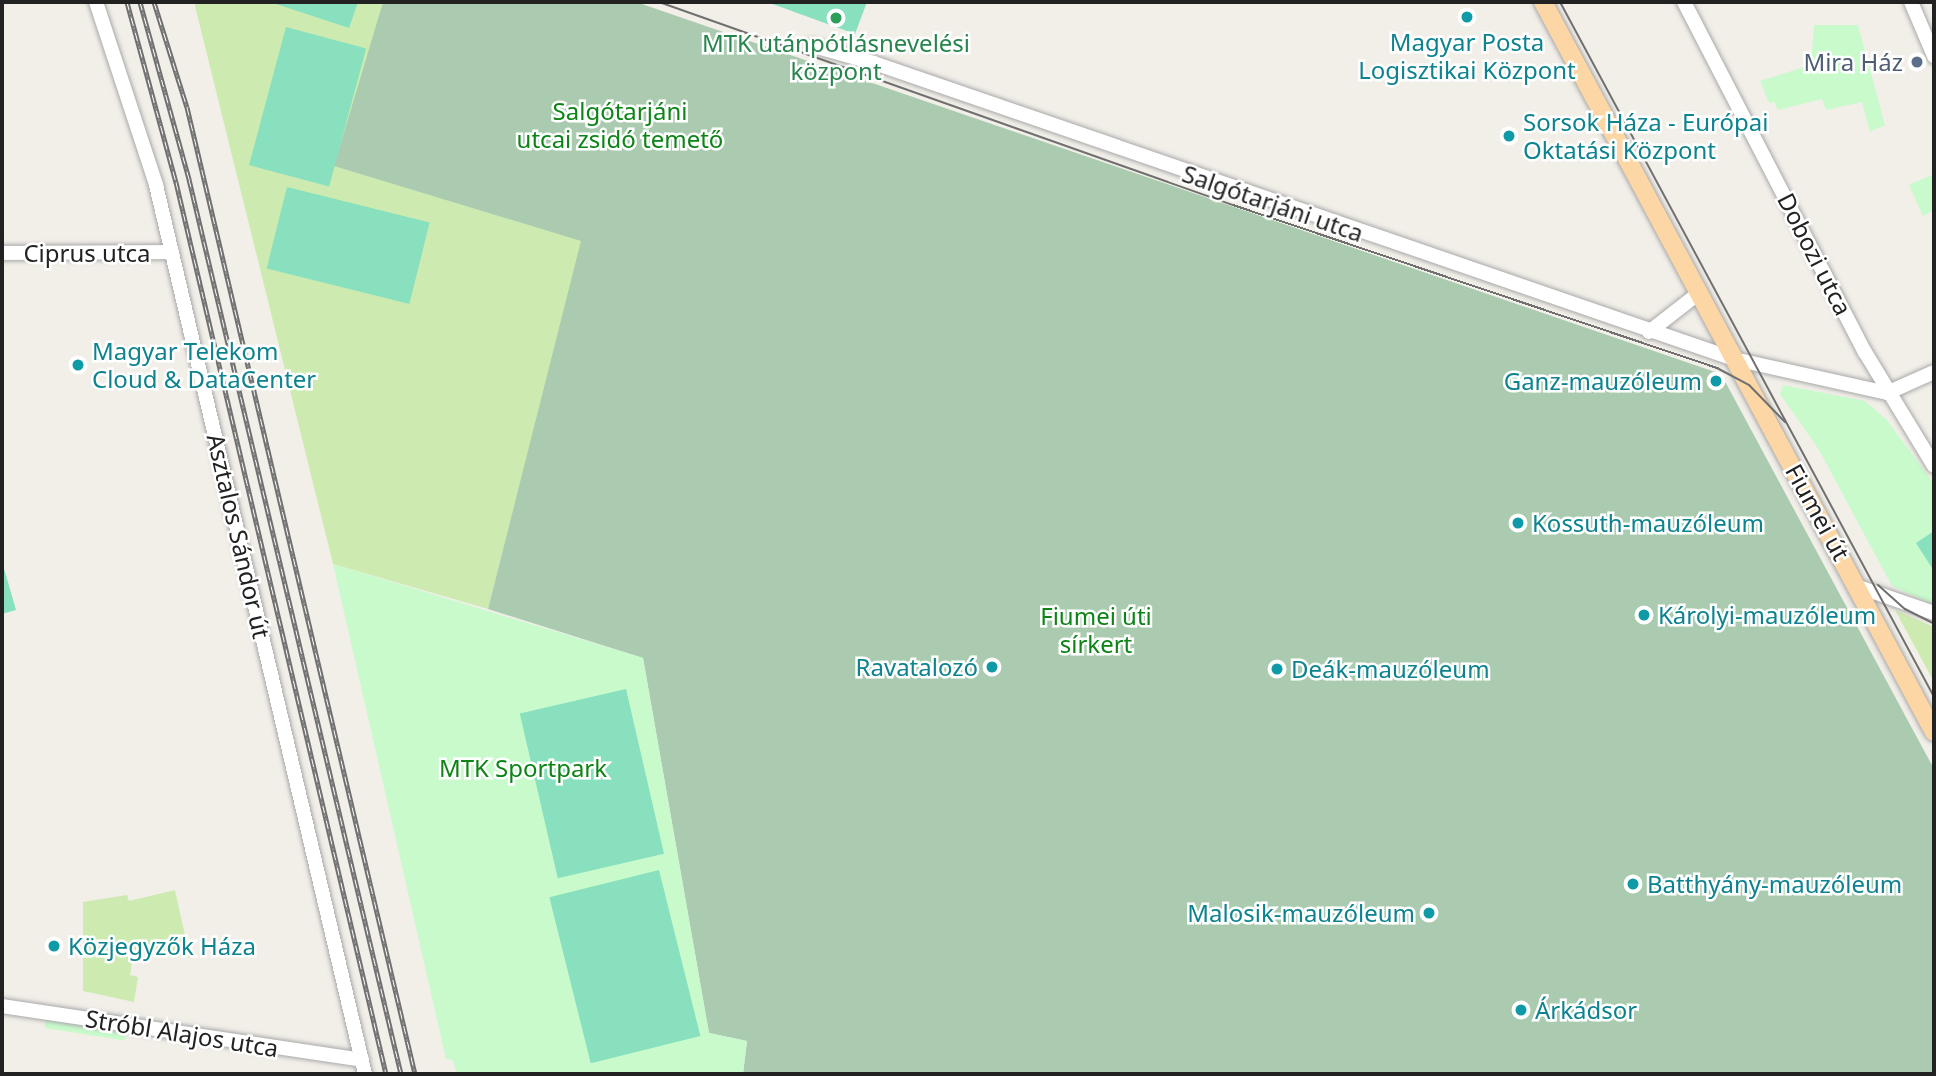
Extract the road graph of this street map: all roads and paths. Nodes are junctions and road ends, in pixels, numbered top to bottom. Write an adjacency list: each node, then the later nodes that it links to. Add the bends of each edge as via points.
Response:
1 (96, 2): 7 (street, Asztalos Sándor út, via 121,68)
2 (1543, 2): 9 (main road, Fiumei út)
3 (1684, 2): 13 (street, Dobozi utca)
4 (1911, 2): 6 (street)
5 (813, 46): 10 (street, Salgótarjáni utca, via 874,63)
6 (1934, 56)
7 (172, 252): 8 (street, Ciprus utca); 19 (street, Asztalos Sándor út)
8 (2, 253)
9 (1699, 293): 10 (street); 11 (main road, Fiumei út)
10 (1649, 332): 11 (street, Salgótarjáni utca)
11 (1734, 359): 13 (street, Salgótarjáni utca); 15 (main road, Fiumei út)
12 (1934, 372): 13 (street)
13 (1887, 393): 14 (street, Dobozi utca)
14 (1934, 466)
15 (1859, 587): 16 (street); 17 (main road, Fiumei út)
16 (1934, 613)
17 (1933, 725)
18 (2, 1006): 19 (street, Stróbl Alajos utca)
19 (364, 1067)

